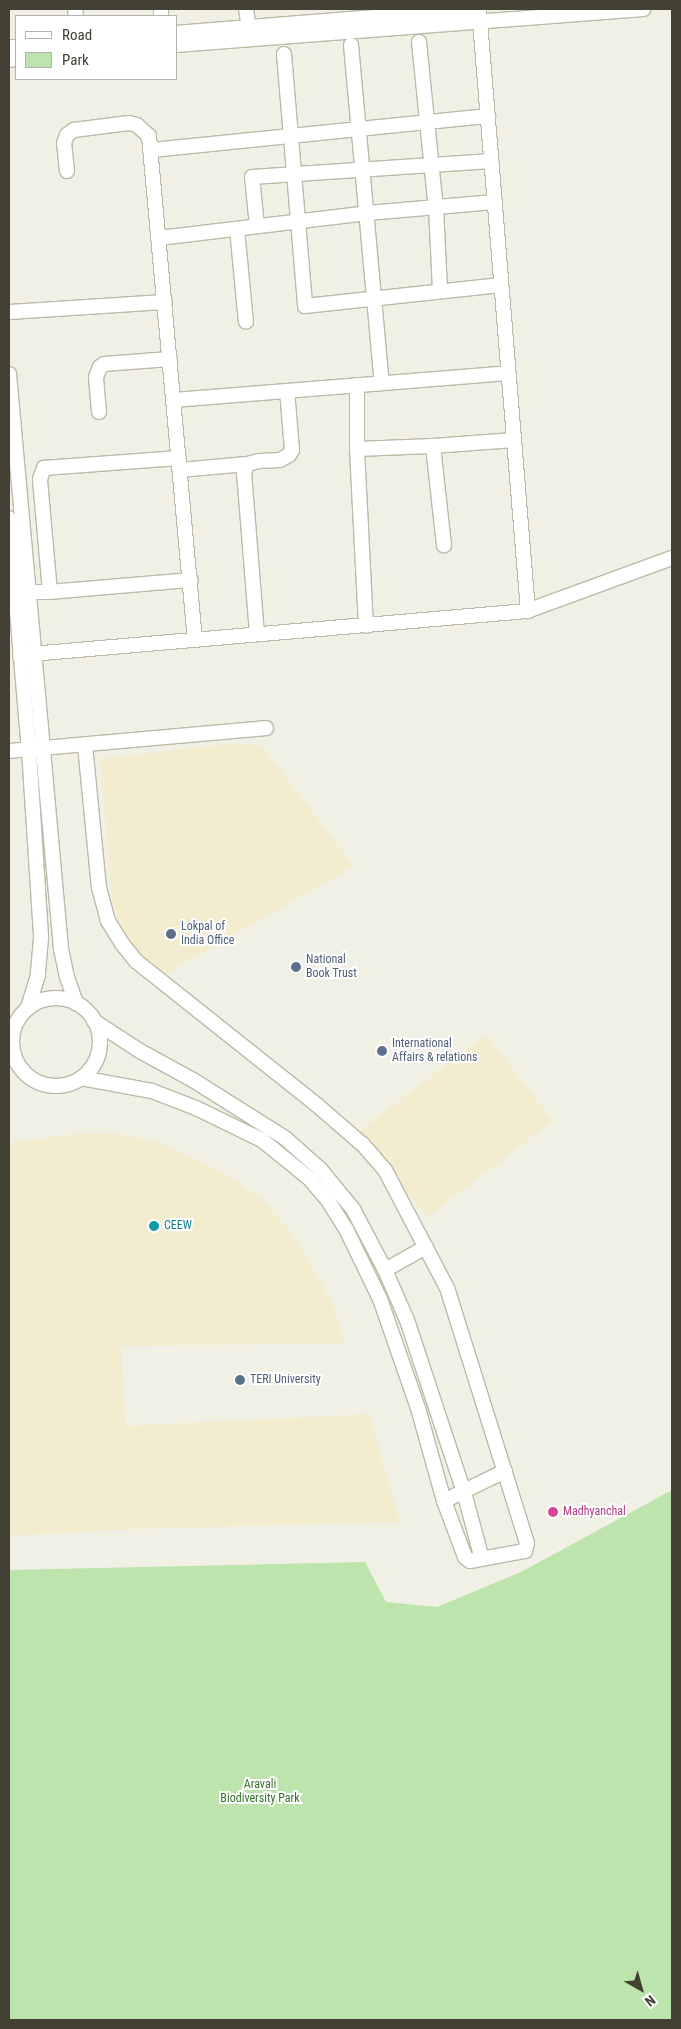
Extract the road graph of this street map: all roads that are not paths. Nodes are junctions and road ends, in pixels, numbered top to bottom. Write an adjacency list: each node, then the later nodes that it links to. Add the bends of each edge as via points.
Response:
1 (246, 9): 6 (street)
2 (644, 9): 4 (street)
3 (419, 11): 4 (street); 5 (street)
4 (478, 12): 9 (street); 12 (street)
5 (335, 14): 6 (street)
6 (249, 27): 7 (street)
7 (178, 33)
8 (419, 42): 13 (street)
9 (178, 45)
10 (351, 45): 14 (street)
11 (284, 54): 15 (street)
12 (488, 116): 13 (street); 17 (street)
13 (428, 122): 14 (street); 18 (street)
14 (358, 129): 15 (street); 19 (street)
15 (292, 136): 16 (street); 21 (street)
16 (152, 150): 20 (street, via 149,136 137,125 80,128 64,138); 28 (street)
17 (491, 161): 18 (street); 22 (street)
18 (432, 164): 19 (street); 23 (street)
19 (363, 169): 21 (street); 24 (street)
20 (67, 171)
21 (294, 174): 25 (street); 26 (street, via 252,177)
22 (495, 202): 23 (street); 29 (street)
23 (436, 208): 24 (street); 30 (street)
24 (368, 212): 25 (street); 31 (street)
25 (298, 221): 26 (street); 31 (street, via 305,306)
26 (257, 226): 27 (street)
27 (238, 229): 28 (street); 34 (street)
28 (159, 238): 32 (street)
29 (501, 285): 30 (street); 36 (street)
30 (440, 291): 31 (street)
31 (374, 299): 38 (street)
32 (165, 302): 33 (street); 35 (street)
33 (9, 312)
34 (246, 322)
35 (170, 359): 41 (street); 42 (street, via 104,364 96,377)
36 (508, 373): 38 (street); 44 (street)
37 (9, 374): 43 (street)
38 (382, 383): 39 (street)
39 (357, 385): 40 (street); 46 (street)
40 (287, 390): 41 (street); 48 (street, via 292,450 280,460)
41 (174, 400): 47 (street)
42 (99, 412)
43 (11, 425): 53 (street)
44 (514, 440): 45 (street); 55 (street)
45 (433, 446): 46 (street); 50 (street)
46 (357, 449): 57 (street)
47 (180, 464): 48 (street); 52 (street); 54 (street, via 44,468 40,478)
48 (247, 464): 58 (street, via 244,474)
49 (9, 518): 56 (street)
50 (444, 545)
51 (672, 558): 55 (street)
52 (190, 580): 54 (street); 59 (street)
53 (27, 592): 54 (street); 56 (street)
54 (50, 592)
55 (528, 611): 57 (street)
56 (18, 612): 60 (street)
57 (366, 626): 58 (street)
58 (257, 634): 59 (street)
59 (195, 640): 60 (street)
60 (27, 654): 63 (street); 64 (street)
61 (266, 728): 62 (street)
62 (85, 745): 63 (street); 70 (street, via 98,888 108,921 123,946 166,987 317,1104 362,1144 385,1170)
63 (43, 749): 64 (street); 66 (street, via 62,949)
64 (29, 750): 65 (street); 67 (street, via 41,938 38,975)
65 (9, 751)
66 (76, 1003): 67 (street, via 55,998); 68 (street)
67 (28, 1008): 69 (street, via 13,1034 13,1052 20,1068 44,1085 64,1085)
68 (94, 1021): 69 (street, via 99,1034 98,1052 92,1066); 71 (street, via 140,1052 193,1080 286,1138 337,1187 353,1209)
69 (81, 1078): 74 (street, via 152,1091 188,1104 262,1140 310,1179 346,1229 380,1300 418,1408)
70 (426, 1248): 71 (street); 72 (street, via 446,1288)
71 (386, 1270): 73 (street, via 407,1320)
72 (505, 1471): 73 (street); 75 (street, via 527,1547 521,1554)
73 (464, 1492): 74 (street); 75 (street)
74 (444, 1502): 75 (street, via 465,1557 470,1561)
75 (482, 1559)

